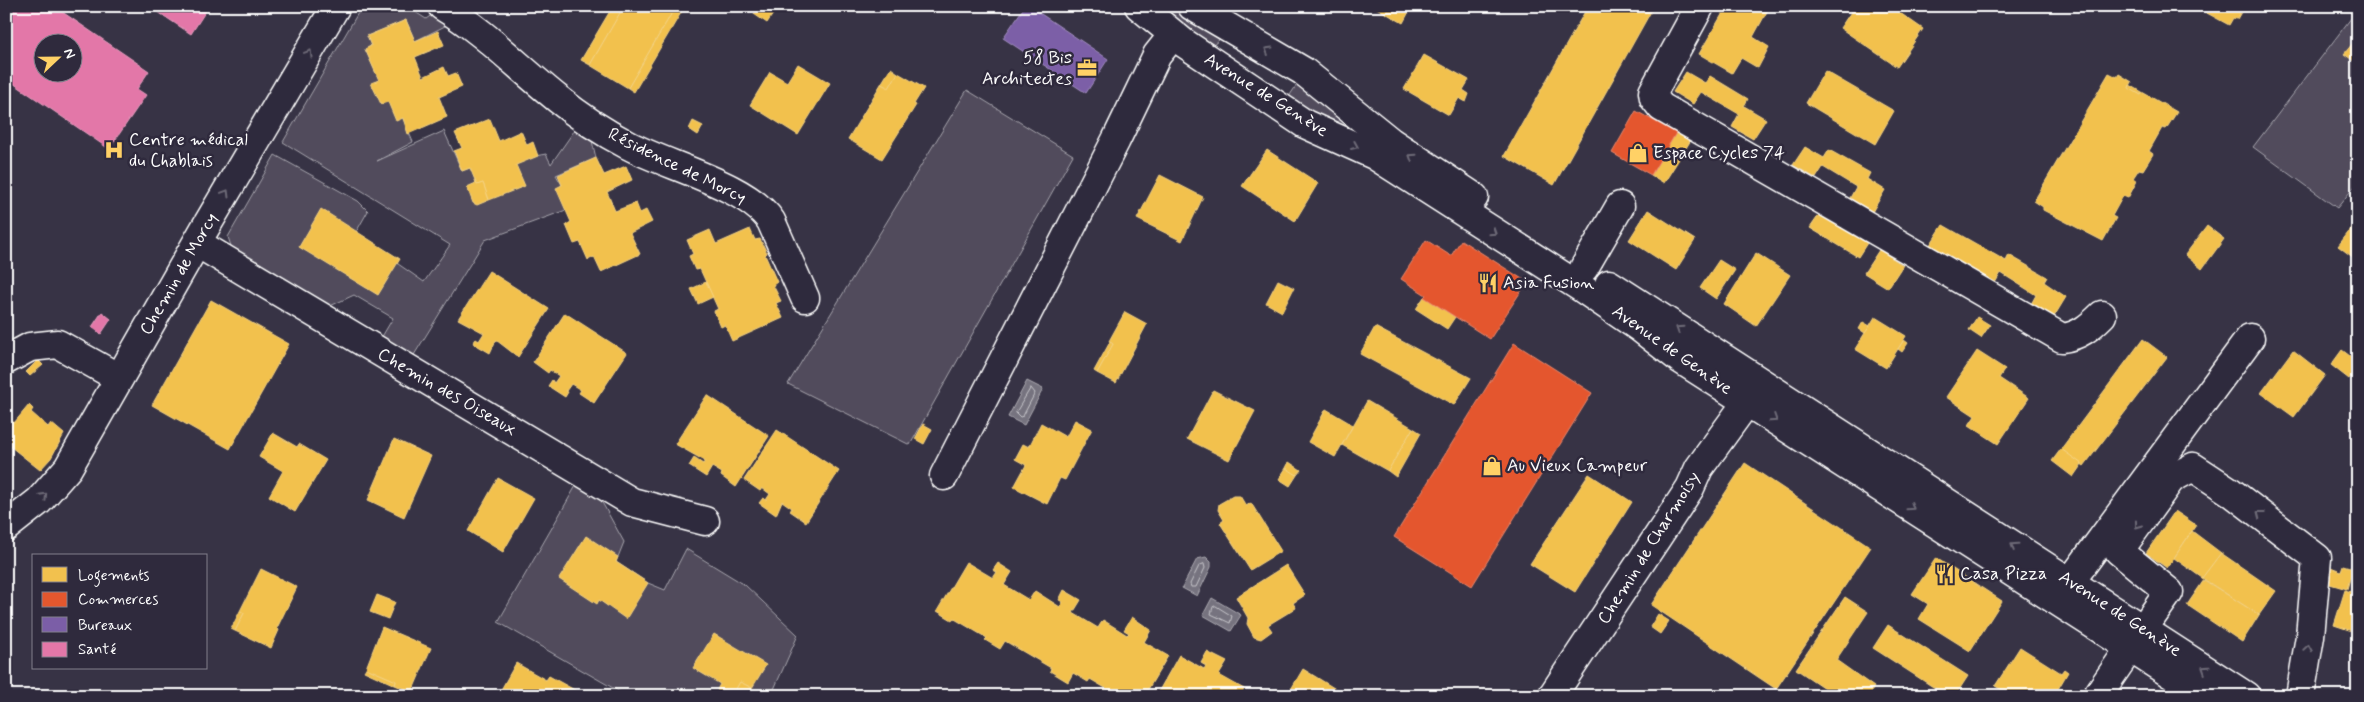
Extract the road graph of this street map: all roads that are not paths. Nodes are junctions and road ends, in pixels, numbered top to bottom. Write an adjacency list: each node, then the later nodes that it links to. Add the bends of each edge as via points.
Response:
1 (336, 6): 12 (main road, Chemin de Morcy, one-way to 1)
2 (442, 6): 14 (main road, Résidence de Morcy, via 596,126 646,154 723,187 764,211)
3 (1139, 6): 7 (main road, Avenue de Genève)
4 (1192, 6): 6 (main road, Avenue de Genève)
5 (1700, 6): 15 (main road, via 1653,92 1661,107 2062,338 2088,329)
6 (1241, 33): 8 (main road, Avenue de Genève, one-way to 6); 9 (main road)
7 (1173, 35): 9 (main road, Avenue de Genève); 20 (main road, via 1158,55)
8 (1291, 64): 10 (main road); 13 (main road, Avenue de Genève, one-way to 8, via 1406,153)
9 (1220, 68): 10 (main road, Avenue de Genève)
10 (1269, 100): 19 (main road, Avenue de Genève, one-way to 19, via 1310,126 1374,155 1580,287 1680,359)
11 (1620, 206): 13 (main road)
12 (197, 243): 18 (main road, Chemin de Morcy); 21 (main road, Chemin des Oiseaux, via 632,502)
13 (1584, 268): 19 (main road, Avenue de Genève, one-way to 13)
14 (805, 298)
15 (2102, 315)
16 (2250, 338): 23 (main road)
17 (6, 360): 18 (main road, via 30,347 58,344)
18 (119, 378): 22 (main road, Chemin de Morcy, one-way to 18, via 39,501 68,468)
19 (1754, 392): 23 (main road, Avenue de Genève, one-way to 19); 24 (main road, Avenue de Genève, one-way to 24); 25 (main road, Chemin de Charmoisy, via 1700,468 1690,488)
20 (944, 476)
21 (705, 521)
22 (6, 527)
23 (2070, 582): 24 (main road, Avenue de Genève)
24 (2137, 638): 26 (main road); 27 (main road, Avenue de Genève); 28 (main road, Avenue de Genève, one-way to 24); 29 (main road, one-way to 24, via 2310,636 2317,558 2194,467 2171,479 2119,551 2169,592)
25 (1552, 696)
26 (2097, 696)
27 (2205, 696)
28 (2246, 696)
29 (2300, 696)

